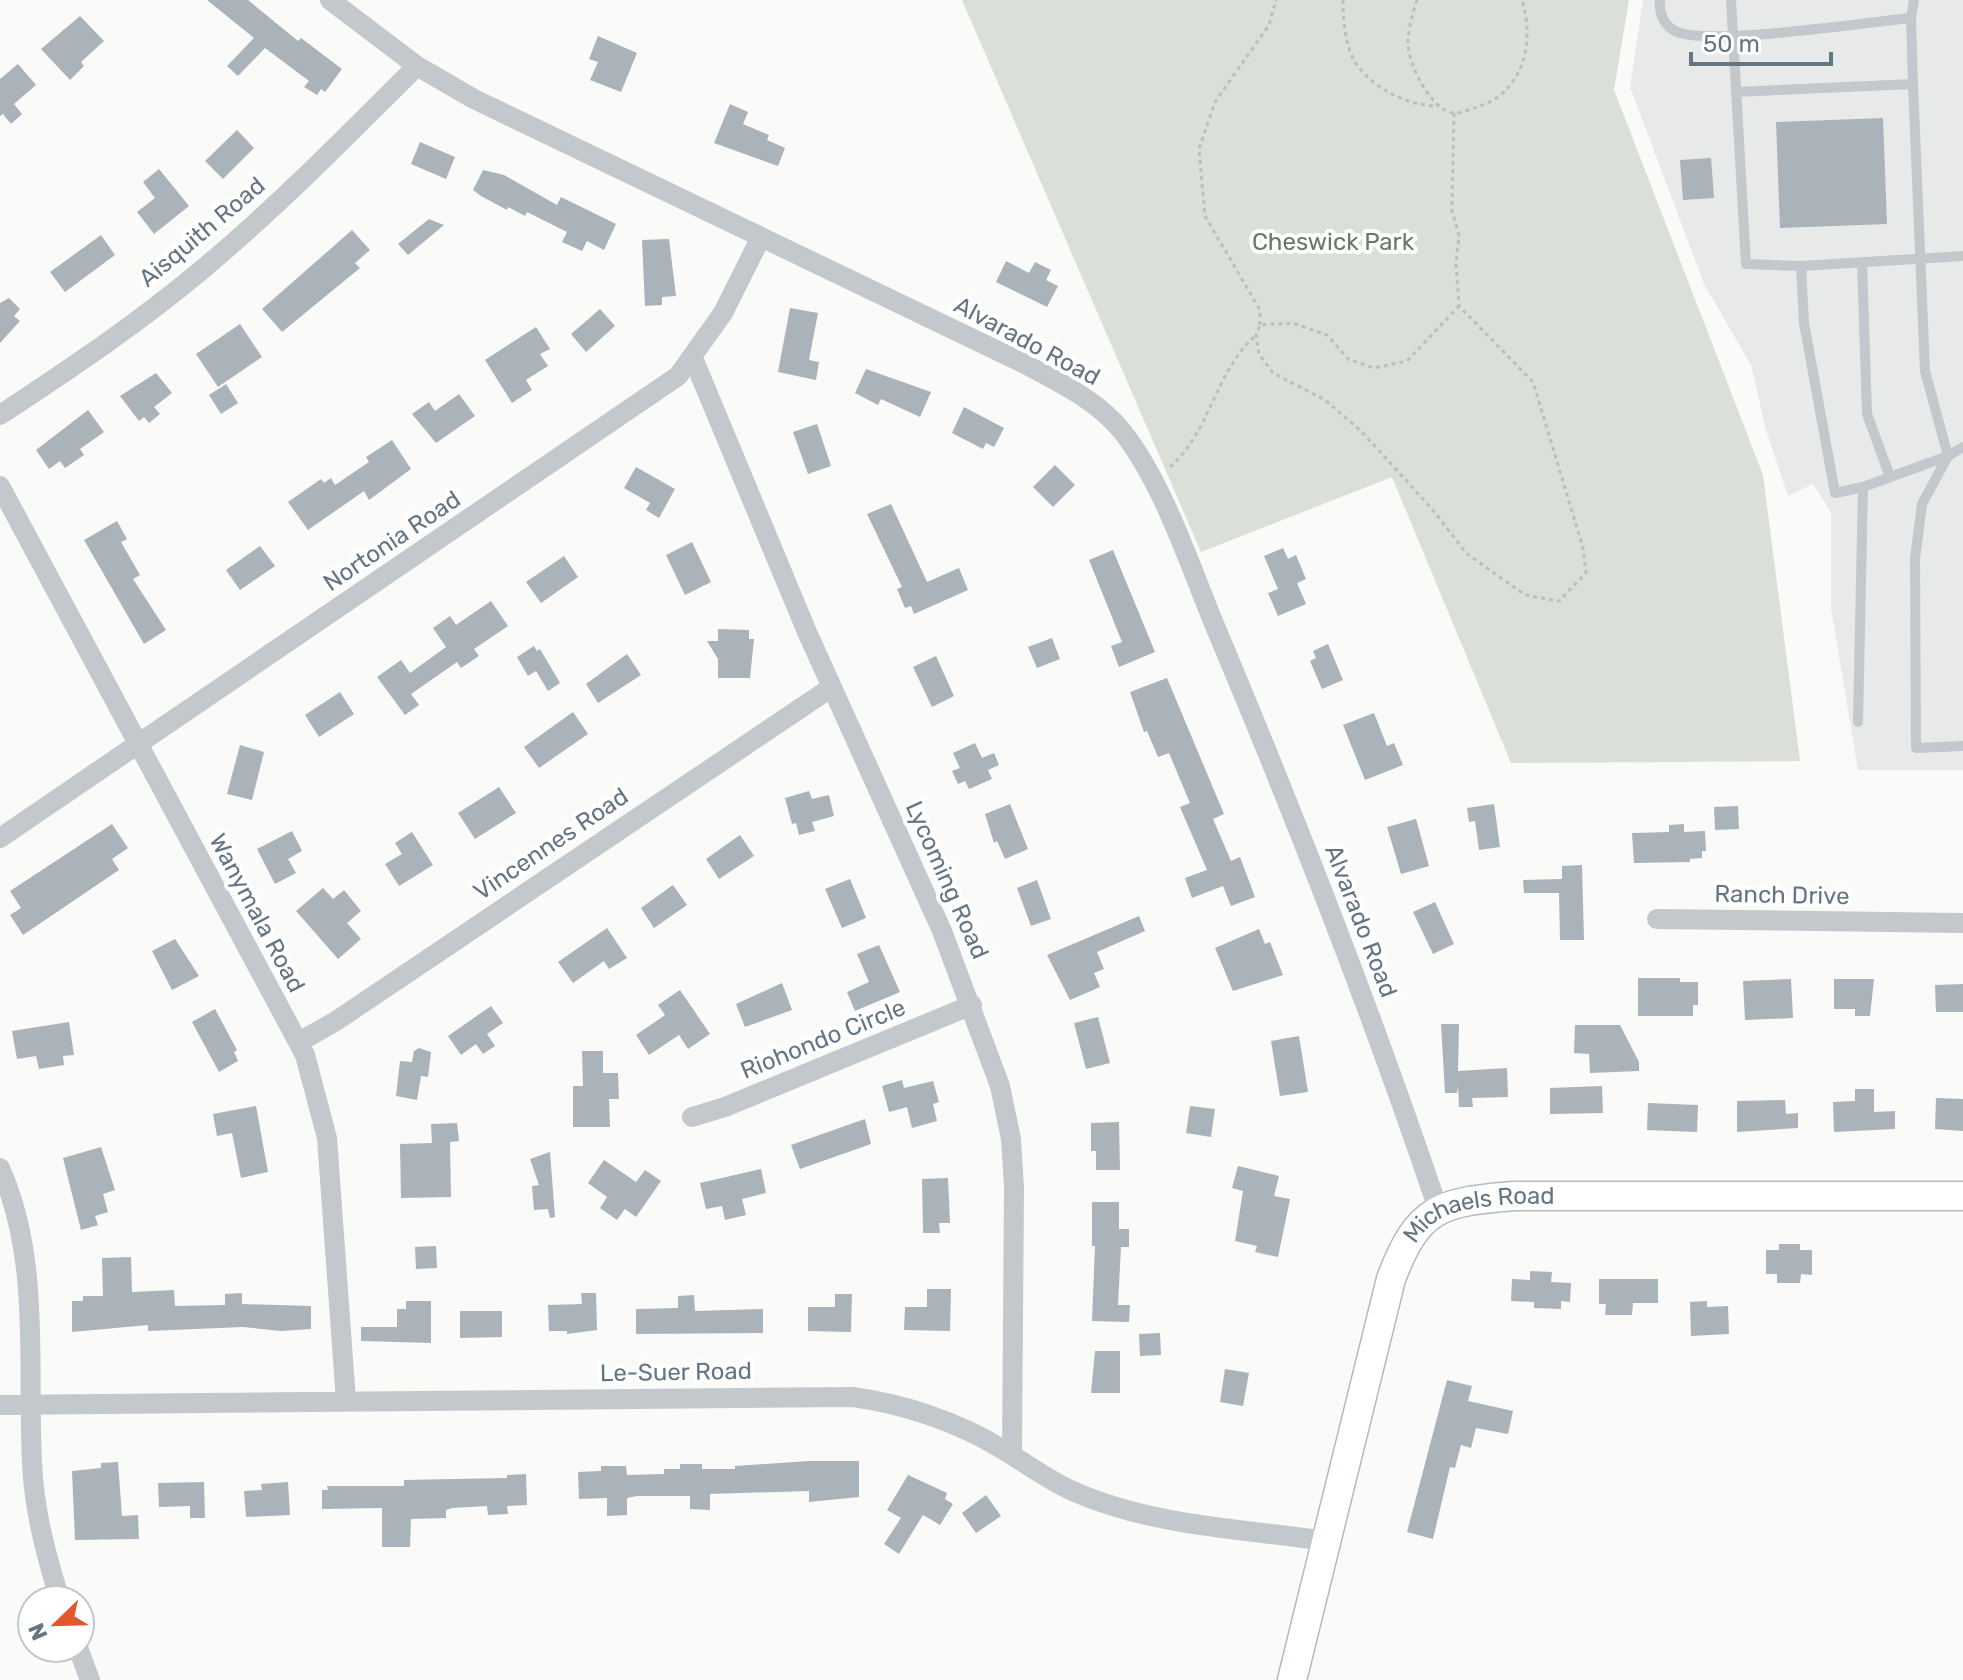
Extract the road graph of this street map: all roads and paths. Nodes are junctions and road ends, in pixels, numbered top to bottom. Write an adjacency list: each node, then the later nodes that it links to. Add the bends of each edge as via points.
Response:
1 (330, 0): 11 (street, Alvarado Road)
2 (1276, 0): 22 (path, via 1269,25 1215,102 1199,149 1205,216 1260,310)
3 (1343, 0): 14 (path, via 1354,62 1385,91)
4 (1417, 0): 14 (path, via 1408,44 1416,71)
5 (1522, 0): 15 (path, via 1528,53 1509,87 1488,104)
6 (1660, 0): 10 (lane, via 1661,14 1676,32)
7 (1731, 0): 10 (lane)
8 (1914, 0): 9 (lane)
9 (1911, 18): 10 (lane); 12 (lane)
10 (1732, 36): 13 (lane)
11 (417, 66): 16 (street, Alvarado Road, via 505,115); 25 (street, Aisquith Road, via 321,163 202,270)
12 (1913, 84): 13 (lane); 18 (lane)
13 (1736, 92): 20 (lane, via 1746,264)
14 (1438, 106): 15 (path)
15 (1454, 113): 21 (path, via 1452,210 1459,236)
16 (761, 237): 24 (street, Nortonia Road, via 723,313); 29 (street, Alvarado Road, via 1071,389 1120,429)
17 (1963, 256): 18 (lane)
18 (1920, 259): 19 (lane); 27 (lane, via 1925,371)
19 (1862, 262): 20 (lane); 28 (lane, via 1867,414)
20 (1801, 266): 31 (lane, via 1804,323 1835,493)
21 (1459, 306): 22 (path, via 1407,361 1374,368 1348,359 1327,335 1293,323); 23 (path, via 1533,382 1586,573 1559,601 1525,595 1466,553 1361,431 1325,400 1273,373 1259,354)
22 (1260, 325): 23 (path)
23 (1256, 335): 29 (path, via 1241,349 1192,445)
24 (693, 358): 32 (street, Lycoming Road); 34 (street, Nortonia Road, via 678,376 592,437)
25 (0, 415)
26 (1963, 447): 27 (lane)
27 (1948, 456): 28 (lane); 35 (lane, via 1922,504 1915,559 1916,748)
28 (1890, 477): 31 (lane)
29 (1151, 478): 44 (street, Alvarado Road, via 1272,762)
30 (0, 486): 34 (street, Wanymala Road)
31 (1863, 487): 33 (lane)
32 (832, 687): 39 (street, Lycoming Road); 40 (street, Vincennes Road)
33 (1858, 722)
34 (137, 744): 36 (street, Nortonia Road); 40 (street, Wanymala Road)
35 (1963, 746)
36 (0, 838)
37 (1657, 919): 38 (street, Ranch Drive)
38 (1963, 923)
39 (972, 1005): 41 (street, Riohondo Circle); 48 (street, Lycoming Road, via 1000,1086 1011,1139)
40 (299, 1042): 45 (street, Wanymala Road, via 327,1138)
41 (692, 1117)
42 (0, 1168): 46 (street, via 11,1192 24,1255)
43 (1963, 1196): 44 (street, Michaels Road, via 1529,1196)
44 (1438, 1209): 49 (street, Michaels Road, via 1415,1228 1391,1279)
45 (346, 1401): 46 (street, Le-Suer Road); 48 (street, Le-Suer Road, via 853,1397 919,1413)
46 (31, 1404): 47 (street, Le-Suer Road); 50 (street, via 37,1509)
47 (0, 1405)
48 (1012, 1455): 49 (street, Le-Suer Road, via 1060,1485 1112,1506)
49 (1326, 1541): 51 (street, Michaels Road)
50 (56, 1584)
51 (1292, 1680)

